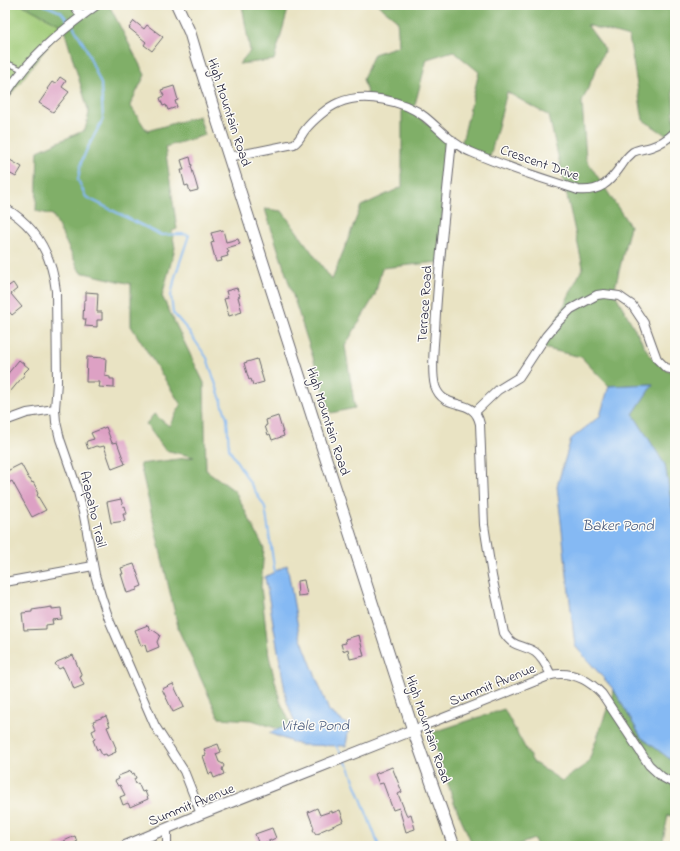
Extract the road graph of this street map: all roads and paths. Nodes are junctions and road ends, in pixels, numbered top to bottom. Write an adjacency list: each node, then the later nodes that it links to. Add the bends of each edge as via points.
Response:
1 (74, 5): 4 (street)
2 (97, 5): 4 (street)
3 (177, 5): 11 (main road, High Mountain Road, via 190,33)
4 (81, 16): 6 (street, via 42,48)
5 (5, 62): 6 (lane)
6 (23, 70): 7 (street)
7 (8, 85): 8 (street)
8 (5, 95)
9 (675, 132): 10 (street, Crescent Drive, via 663,142 632,153 607,183 585,190 578,190 470,152)
10 (452, 140): 11 (street, via 425,116 410,108 386,100 360,98 346,100 330,107 308,126 294,144); 15 (street, Terrace Road, via 436,307 434,379 444,399)
11 (228, 157): 20 (main road, High Mountain Road)
12 (5, 208): 14 (street, Arapaho Trail, via 22,220 41,242 55,278)
13 (675, 370): 15 (street, via 666,368 657,359 644,323 632,305 619,296 596,295 570,309 546,336 519,377 498,390)
14 (55, 409): 16 (street, via 27,413); 17 (street, Arapaho Trail, via 60,439 84,516)
15 (476, 412): 19 (street, via 480,424 484,526 504,633 512,642 535,652)
16 (5, 421)
17 (93, 566): 18 (street); 22 (street, Arapaho Trail, via 110,622 155,726 184,771)
18 (5, 582)
19 (551, 675): 20 (street, Summit Avenue); 21 (street, Summit Avenue, via 578,676 595,687 649,765 662,777)
20 (413, 730): 22 (street, Summit Avenue); 26 (main road, High Mountain Road)
21 (675, 784)
22 (201, 814): 23 (street, Summit Avenue)
23 (167, 829): 24 (street, Summit Avenue); 25 (street)
24 (125, 846)
25 (167, 846)
26 (454, 846)

